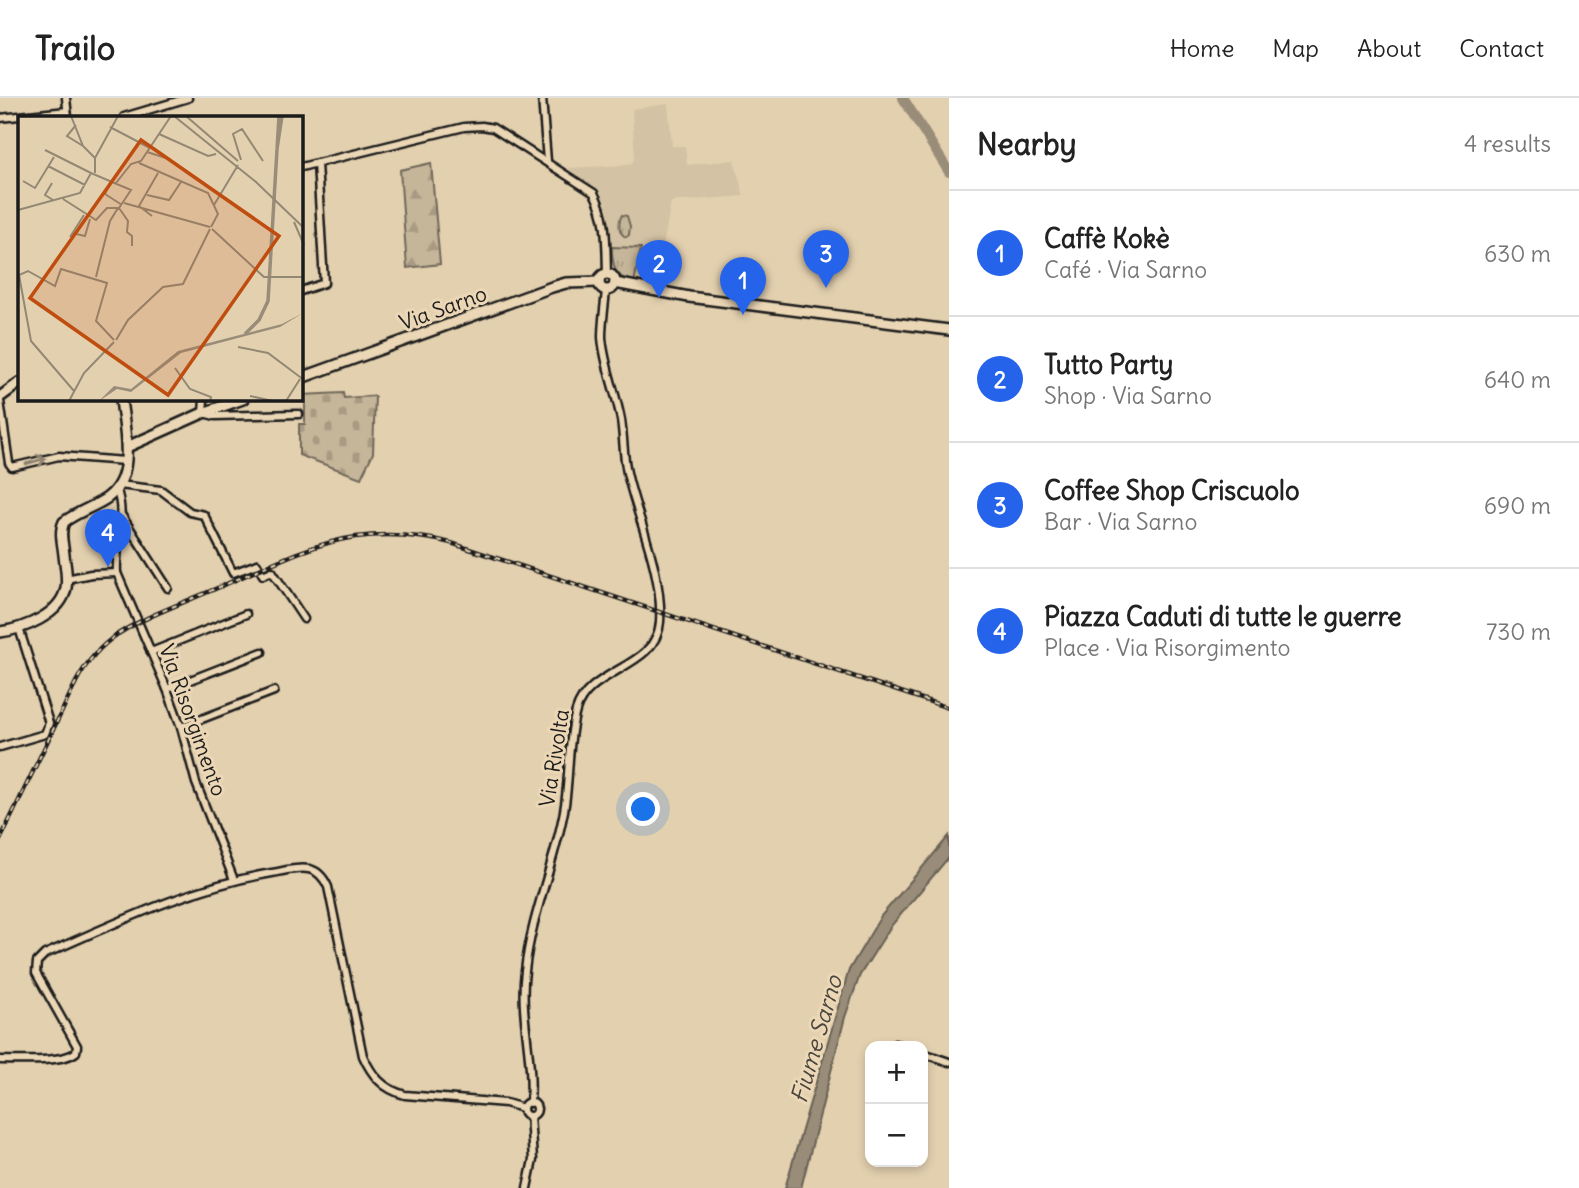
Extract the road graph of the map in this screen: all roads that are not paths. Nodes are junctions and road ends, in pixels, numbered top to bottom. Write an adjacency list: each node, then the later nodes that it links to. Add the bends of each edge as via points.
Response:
1 (66, 98): 4 (street)
2 (188, 98): 6 (street)
3 (542, 98): 9 (street)
4 (68, 114): 5 (street)
5 (34, 116)
6 (127, 116)
7 (18, 117): 8 (street)
8 (0, 118)
9 (547, 161): 10 (street, via 482,126); 12 (street, via 594,194 600,205 606,225)
10 (317, 163): 11 (street); 15 (street, via 324,282)
11 (303, 166)
12 (607, 274): 13 (main road); 14 (main road)
13 (615, 283): 14 (main road, via 613,287); 16 (main road, via 689,297)
14 (603, 285): 17 (main road, Via Sarno, via 552,287); 46 (street, Via Rivolta, via 605,355 627,474 655,576 660,626 648,648 593,687 577,708 564,810 524,971 533,1086)
15 (303, 290)
16 (949, 330)
17 (303, 377)
18 (18, 384): 19 (main road)
19 (0, 399): 26 (street, one-way to 26, via 12,467 59,456)
20 (121, 401): 25 (main road, Via Risorgimento)
21 (204, 401): 23 (street)
22 (237, 401): 23 (main road)
23 (203, 413): 24 (street); 25 (main road)
24 (299, 414)
25 (127, 447): 26 (main road, Via Risorgimento)
26 (125, 461): 27 (main road, Via Risorgimento)
27 (118, 487): 28 (street, Via Risorgimento); 30 (main road, via 64,522); 33 (street, via 161,490 190,512 204,515 233,573 257,564 263,575 272,571)
28 (122, 516): 29 (street, Via Risorgimento); 31 (street)
29 (117, 573): 30 (street); 36 (street, Via Risorgimento)
30 (66, 579): 34 (main road, via 63,597 56,605)
31 (168, 588)
32 (246, 614): 36 (street)
33 (304, 619)
34 (19, 628): 35 (main road); 41 (street, via 49,723 45,734)
35 (0, 632)
36 (151, 652): 38 (street, Via Risorgimento)
37 (262, 652): 38 (street)
38 (167, 689): 40 (street, Via Risorgimento)
39 (274, 691): 40 (street)
40 (181, 727): 42 (street, Via Risorgimento, via 196,783)
41 (0, 747)
42 (234, 880): 44 (street, via 134,915 45,954 37,962 36,973 76,1052 45,1059); 47 (street, via 303,869 322,876 338,928 363,1056 382,1084 405,1095)
43 (928, 1055): 45 (street)
44 (0, 1060)
45 (949, 1062)
46 (530, 1103): 47 (street); 48 (street, via 536,1109)
47 (523, 1108): 48 (street)
48 (530, 1116): 49 (street, via 533,1160)
49 (527, 1188)

